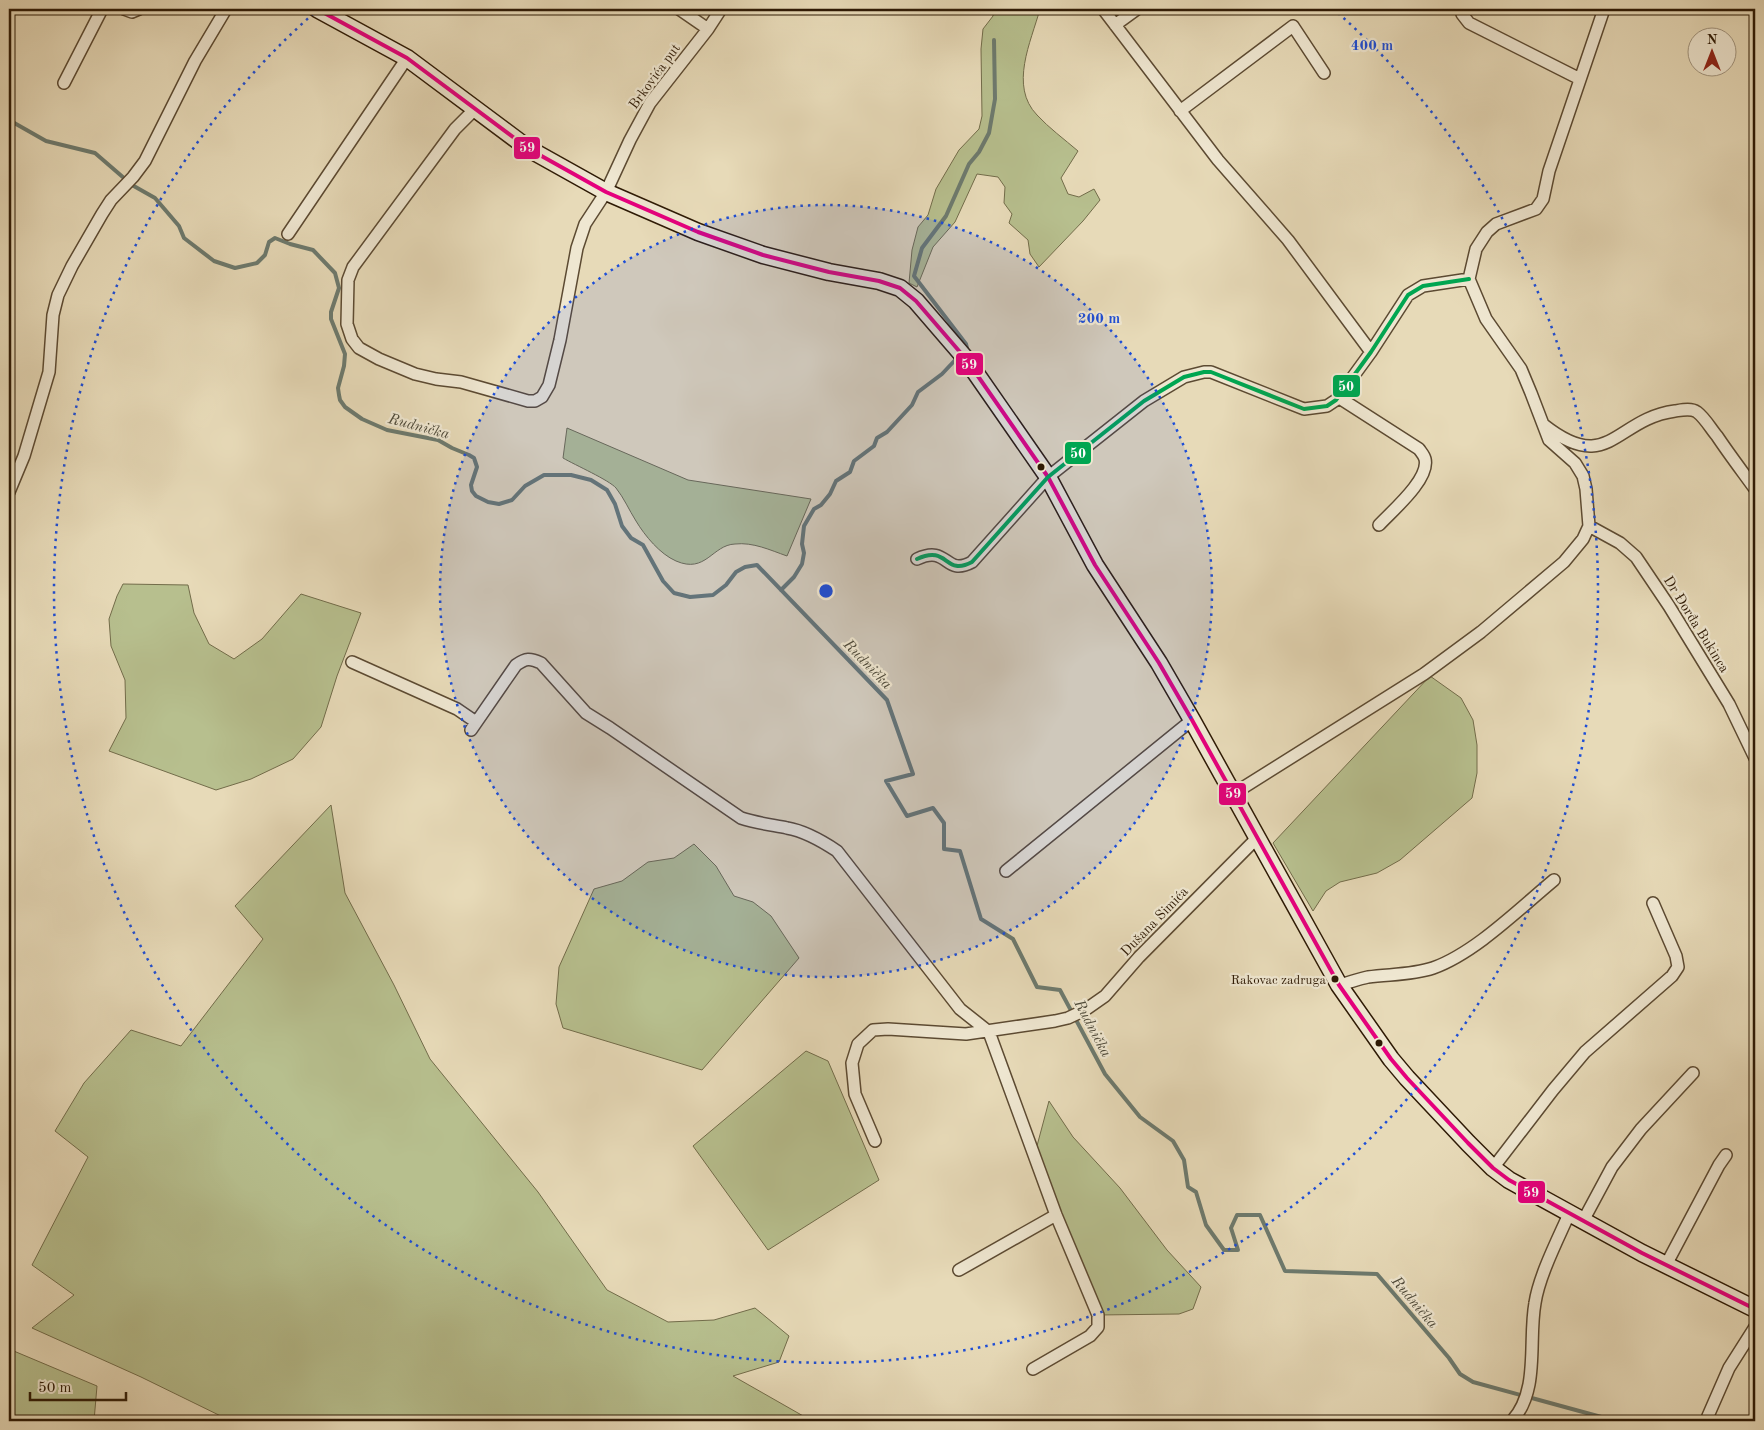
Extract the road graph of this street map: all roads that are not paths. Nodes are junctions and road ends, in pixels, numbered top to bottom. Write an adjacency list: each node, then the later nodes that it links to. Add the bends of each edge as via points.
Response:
1 (102, 9): 17 (street)
2 (124, 9): 3 (street, via 132,12)
3 (139, 9)
4 (226, 9): 28 (street, via 195,60 145,160 102,214 58,295 53,315 49,372 24,456)
5 (317, 9): 14 (street)
6 (679, 9): 13 (street)
7 (721, 9): 13 (street, Brkovića put)
8 (1104, 9): 12 (street)
9 (1137, 9): 12 (street)
10 (1461, 9): 16 (street, via 1469,22)
11 (1604, 9): 16 (street)
12 (1115, 25): 19 (street)
13 (708, 28): 20 (street, Brkovića put, via 650,103)
14 (407, 58): 18 (street); 21 (street)
15 (1324, 73): 19 (street, via 1293,26)
16 (1580, 79): 22 (street, via 1540,205 1536,210 1496,224 1487,232 1476,249)
17 (64, 83)
18 (475, 109): 20 (street, via 529,149); 20 (street, Brkovića put, via 455,129 353,267 348,280 347,324 359,348 429,378 461,382 528,401 542,397 549,385 581,233)
19 (1180, 111): 23 (street, via 1288,240)
20 (606, 192): 26 (street, via 698,232 763,254 829,272 879,281 906,291 962,352)
21 (288, 234)
22 (1469, 279): 23 (street, via 1414,290); 25 (street, via 1486,319 1520,369)
23 (1371, 352): 24 (street)
24 (1338, 397): 26 (street, via 1326,406 1304,409 1219,374 1189,375 1144,401); 29 (street, via 1419,449 1425,459 1422,477)
25 (1542, 424): 27 (street, via 1563,439 1595,446 1606,444 1640,422 1662,413 1696,412); 30 (street, via 1549,440 1575,463 1583,476)
26 (1048, 477): 31 (street, via 972,562 958,567 932,554); 33 (street, via 1095,566)
27 (1755, 488)
28 (9, 492)
29 (1379, 525)
30 (1589, 526): 34 (street, Dr Đorđa Bukinca, via 1620,543 1636,557 1670,606 1729,704); 35 (street, via 1564,562 1481,632 1424,674)
31 (917, 559)
32 (352, 662): 41 (street, via 457,709 473,726 516,665 525,659 541,663 586,713 741,818 803,833 836,852 960,1009)
33 (1192, 720): 35 (street); 37 (street)
34 (1755, 758)
35 (1233, 794): 36 (street)
36 (1257, 838): 40 (street); 41 (street, Dušana Simića, via 1139,957 1105,996 1068,1018)
37 (1006, 871)
38 (1554, 880): 40 (street, via 1487,936 1434,967)
39 (1652, 903): 45 (street, via 1678,967 1672,976 1585,1052)
40 (1339, 985): 45 (street, via 1391,1058)
41 (989, 1032): 43 (street, Dušana Simića, via 966,1034 888,1028 873,1030 858,1044 852,1063 855,1094); 46 (street)
42 (1693, 1073): 47 (street, via 1641,1129)
43 (875, 1141)
44 (1726, 1155): 48 (street)
45 (1493, 1168): 47 (street)
46 (1056, 1215): 49 (street); 52 (street, via 1098,1315 1098,1327 1090,1336)
47 (1576, 1217): 48 (street); 54 (street, via 1546,1270 1535,1302 1528,1389 1521,1410)
48 (1666, 1265): 50 (street)
49 (959, 1270)
50 (1755, 1309)
51 (1755, 1327): 53 (street, via 1729,1368)
52 (1033, 1369)
53 (1708, 1418)
54 (1512, 1421)

